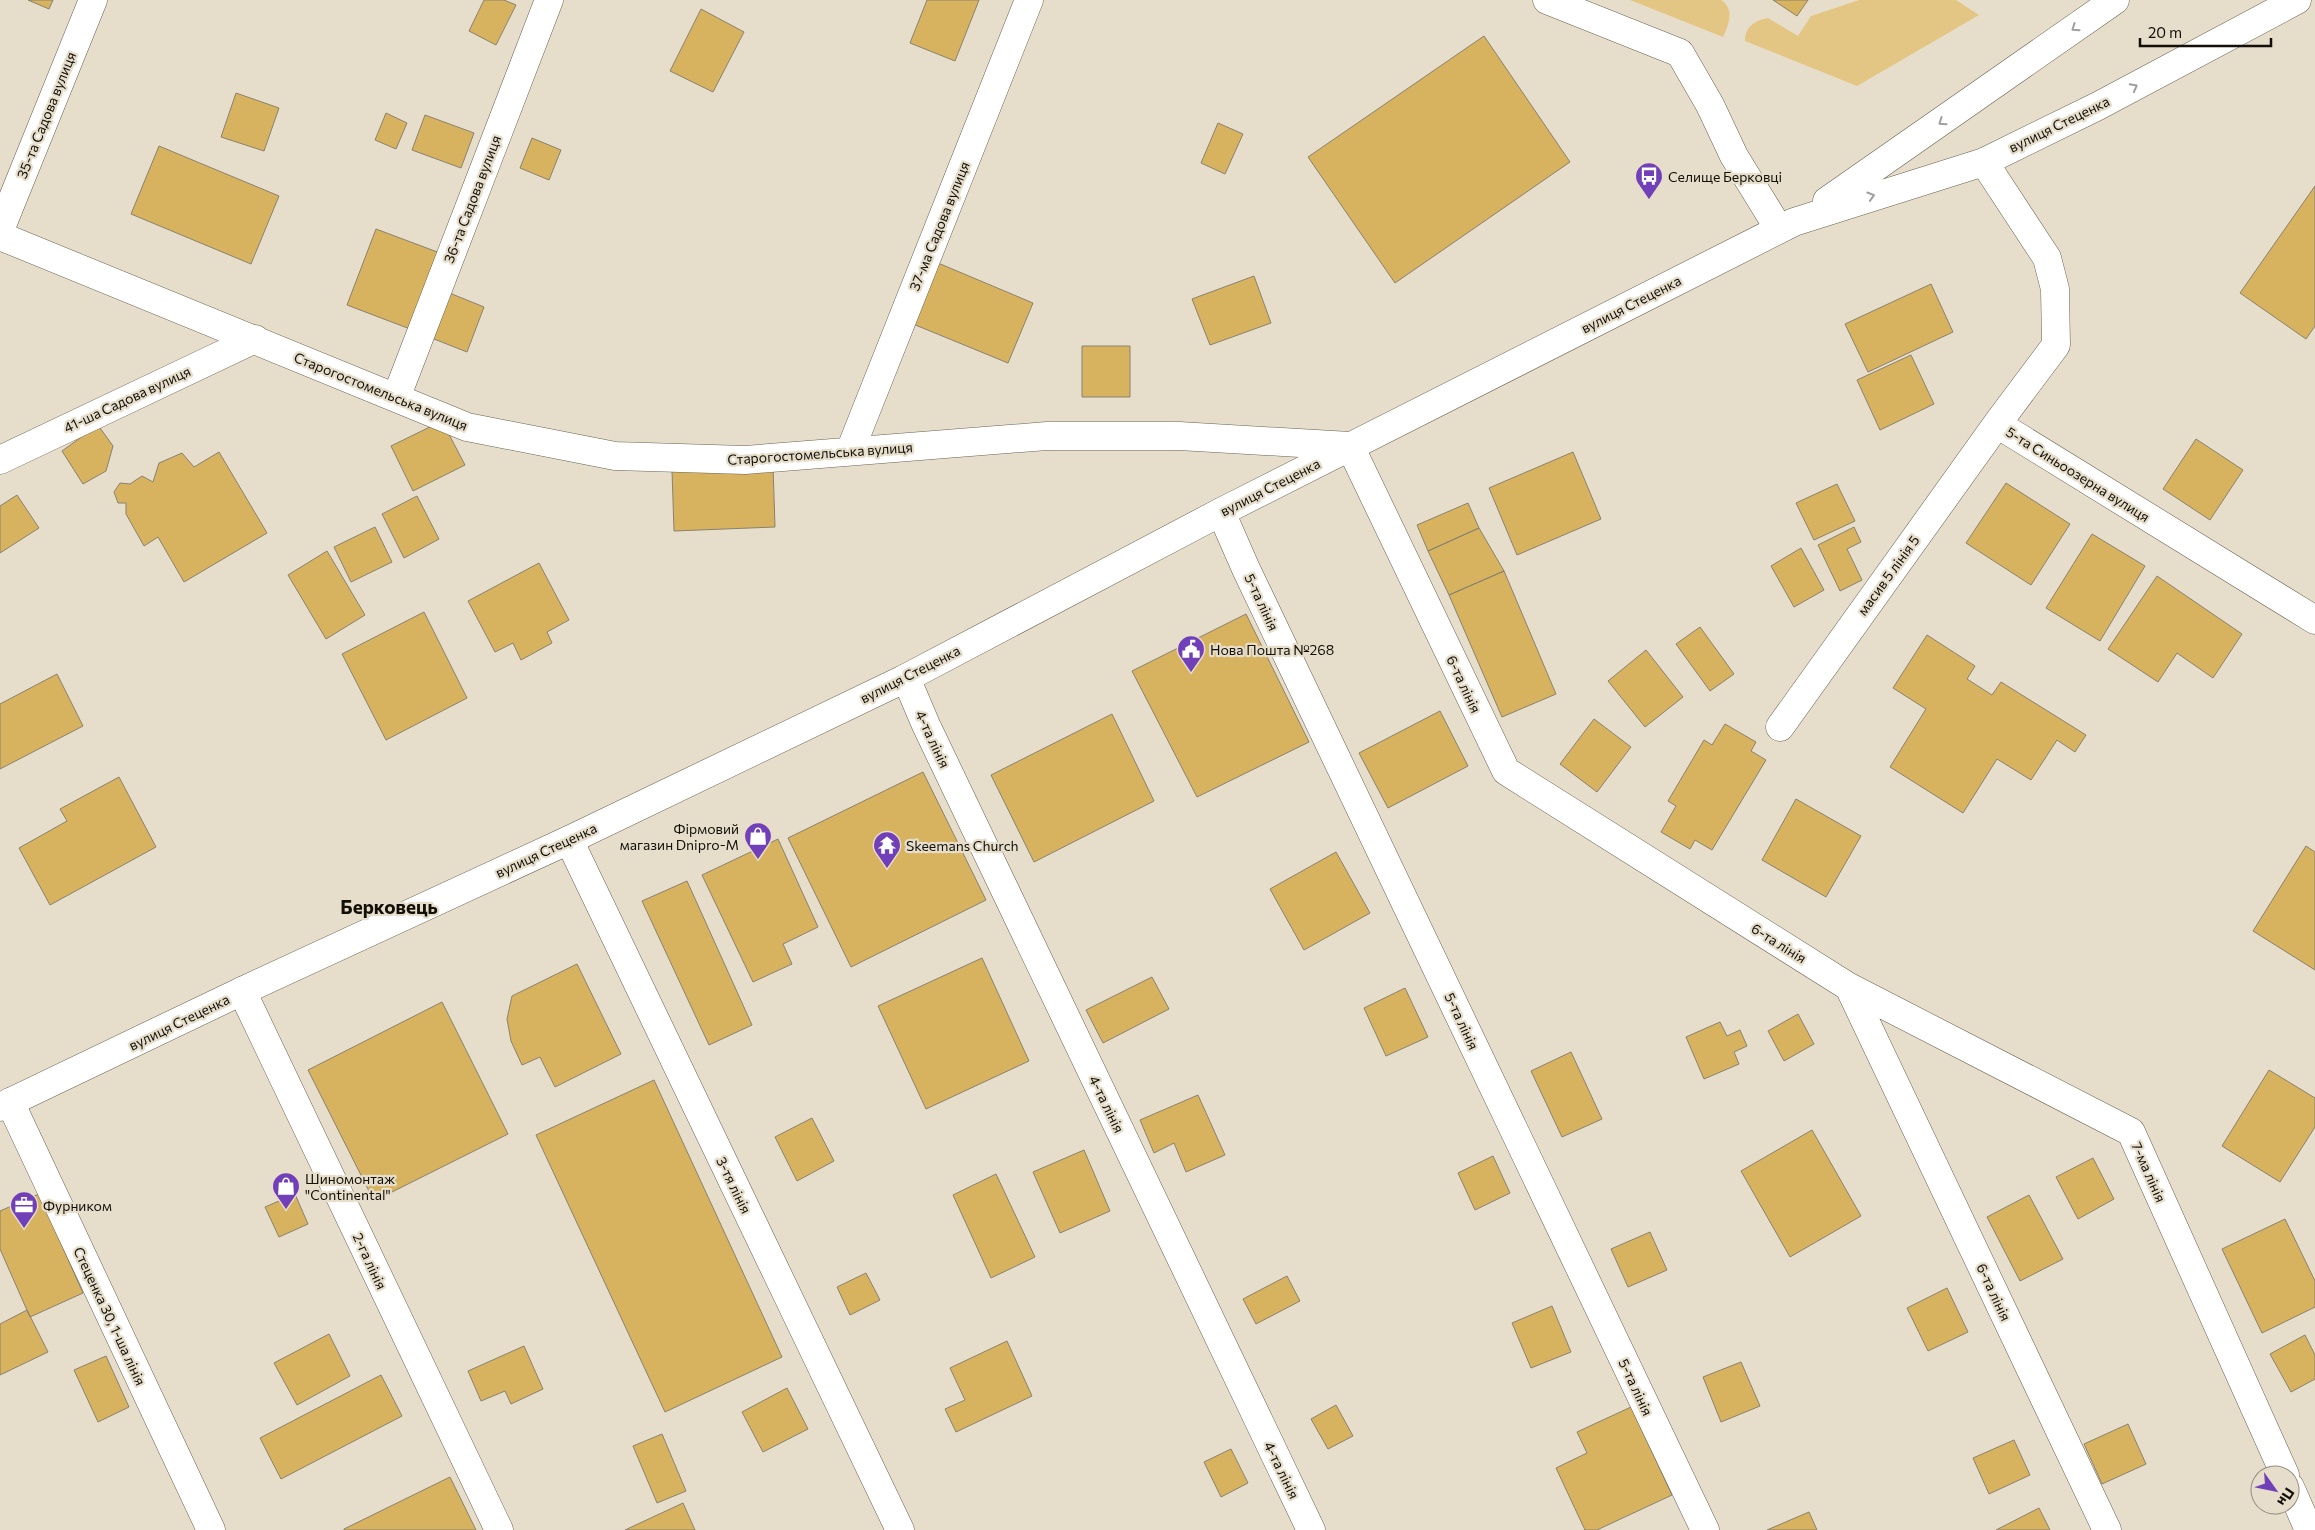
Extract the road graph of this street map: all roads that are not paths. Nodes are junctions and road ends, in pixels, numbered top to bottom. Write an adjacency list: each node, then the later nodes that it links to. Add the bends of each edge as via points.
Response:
1 (93, 0): 10 (street, 35-та Садова вулиця)
2 (549, 0): 13 (street, 36-та Садова вулиця)
3 (1029, 0): 16 (street, 37-ма Садова вулиця)
4 (1547, 0): 9 (street, via 1680,53 1734,156)
5 (2115, 0): 8 (street, вулиця Стеценка, one-way to 8)
6 (2297, 0): 7 (street, вулиця Стеценка, one-way to 6, via 2098,106)
7 (1984, 162): 8 (street, вулиця Стеценка, one-way to 7); 14 (street, 5-та Синьоозерна вулиця, via 2047,258 2055,289 2056,345)
8 (1808, 216): 9 (street, вулиця Стеценка)
9 (1779, 229): 15 (street, вулиця Стеценка)
10 (0, 230)
11 (0, 236): 12 (street, Старогостомельська вулиця)
12 (255, 339): 13 (street, Старогостомельська вулиця); 17 (street, 41-ша Садова вулиця)
13 (396, 398): 16 (street, Старогостомельська вулиця, via 467,427 615,456 745,460)
14 (1997, 424): 19 (street, 5-та Синьоозерна вулиця); 21 (street, масив 5 лінія 5)
15 (1350, 446): 16 (street, Старогостомельська вулиця, via 1180,436 1047,436); 18 (street, вулиця Стеценка); 23 (street, 6-та лінія, via 1506,771)
16 (850, 451)
17 (0, 460)
18 (1221, 512): 20 (street, вулиця Стеценка); 32 (street, 5-та лінія)
19 (2315, 620)
20 (906, 678): 22 (street, вулиця Стеценка); 31 (street, 4-та лінія)
21 (1780, 727)
22 (569, 840): 24 (street, вулиця Стеценка); 30 (street, 3-тя лінія)
23 (1849, 986): 26 (street, 7-ма лінія, via 2131,1132); 33 (street, 6-та лінія)
24 (242, 992): 25 (street, вулиця Стеценка); 29 (street, 2-га лінія)
25 (5, 1105): 28 (street, Стеценка 30, 1-ша лінія)
26 (2280, 1465)
27 (2300, 1510): 34 (street)
28 (211, 1530)
29 (498, 1530)
30 (900, 1530)
31 (1311, 1530)
32 (1705, 1530)
33 (2107, 1530)
34 (2309, 1530)

